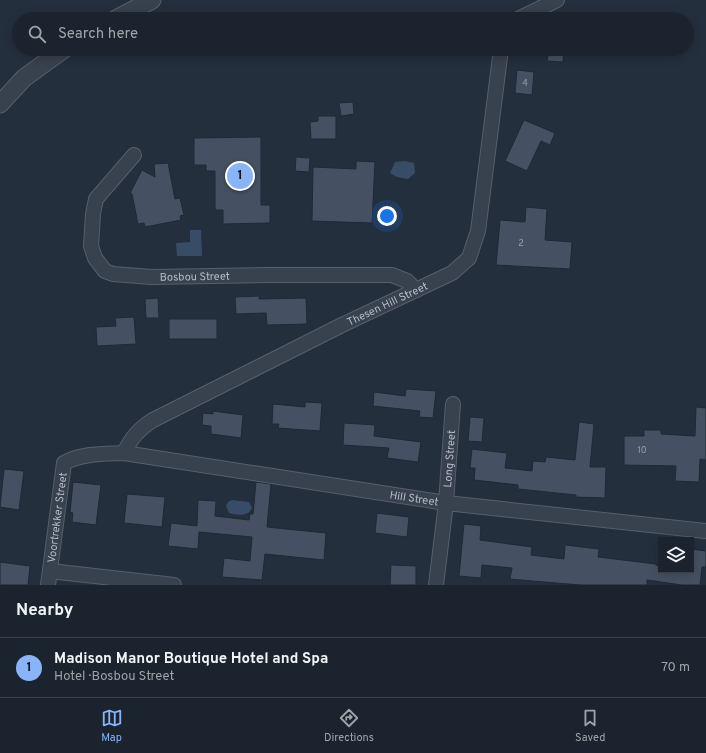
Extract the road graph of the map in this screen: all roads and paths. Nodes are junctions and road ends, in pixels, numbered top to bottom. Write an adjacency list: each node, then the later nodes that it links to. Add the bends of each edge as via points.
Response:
1 (152, 0): 3 (street)
2 (557, 0): 4 (street)
3 (129, 12)
4 (532, 12)
5 (54, 56): 7 (street, via 24,78)
6 (500, 56): 9 (street, Thesen Hill Street, via 478,231 473,247 469,258 457,269)
7 (0, 104)
8 (134, 155): 9 (street, Bosbou Street, via 96,199 94,206 91,246 95,258 106,271 113,274 152,277 392,275 407,281)
9 (416, 290): 11 (street, Thesen Hill Street, via 142,426 131,438)
10 (453, 404): 12 (street, Long Street)
11 (124, 453): 12 (street, Hill Street); 14 (street, Voortrekker Street, via 83,455 64,463)
12 (446, 503): 13 (street, Hill Street); 17 (street, Long Street)
13 (706, 531)
14 (50, 571): 15 (street, Voortrekker Street); 16 (street)
15 (48, 585)
16 (174, 585)
17 (436, 585)

